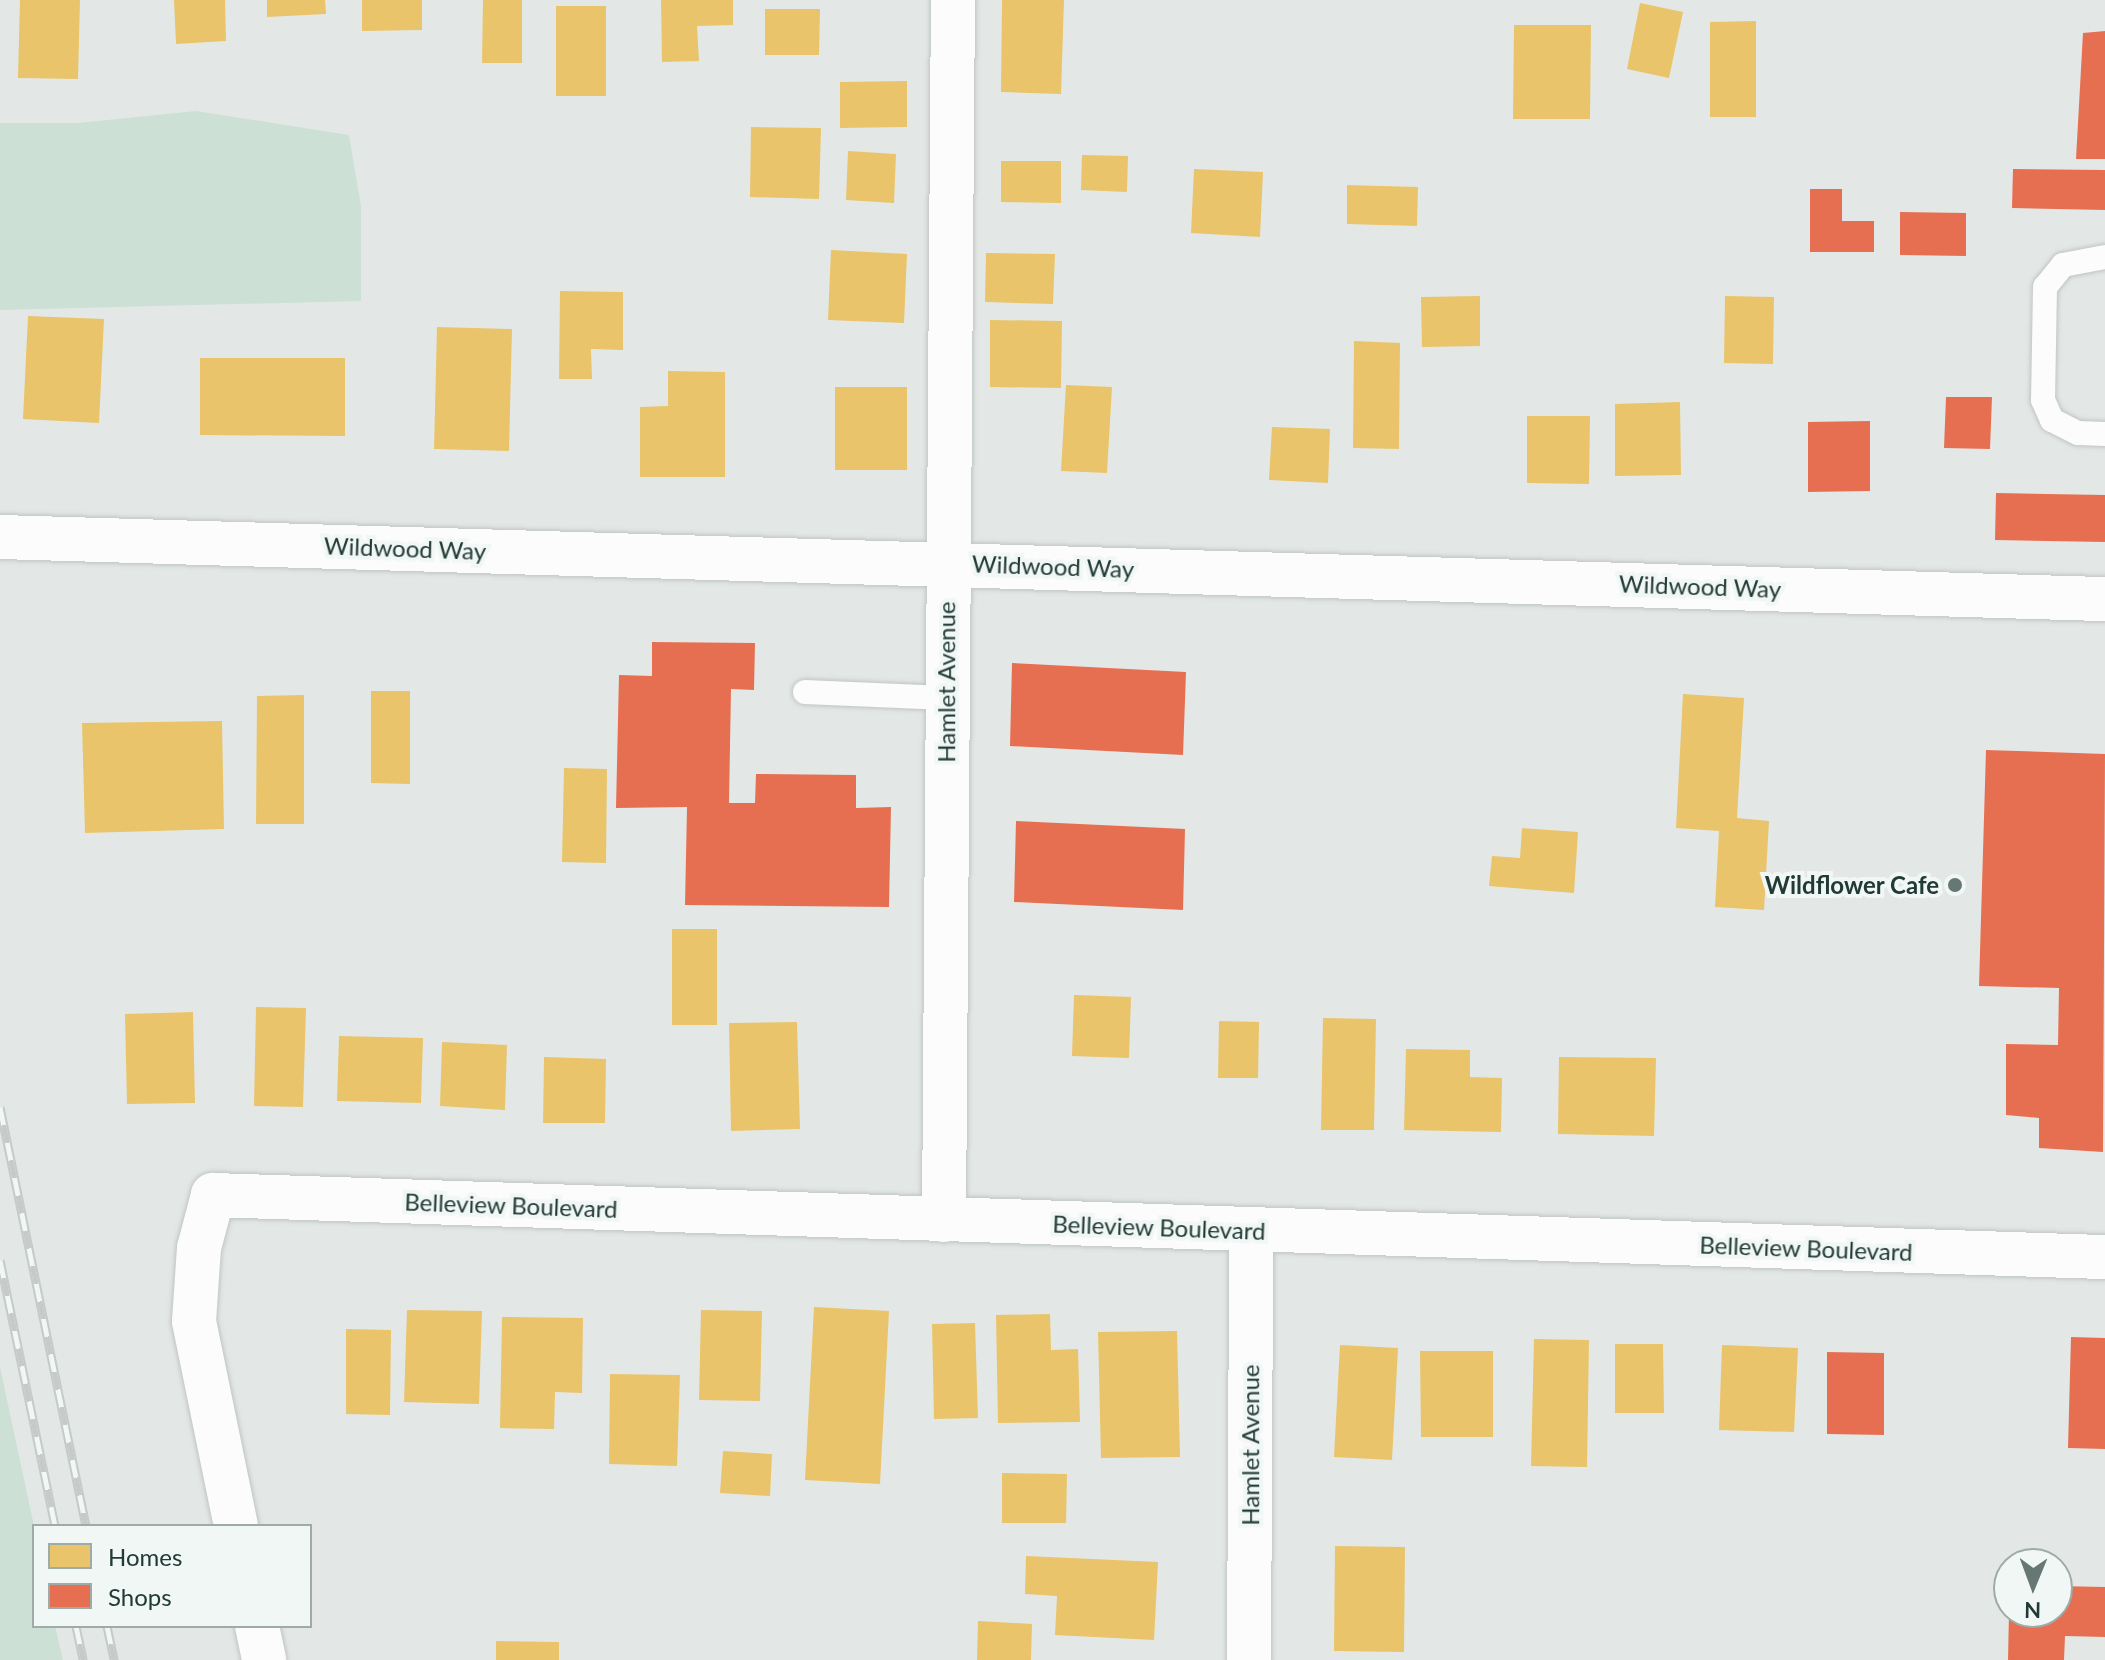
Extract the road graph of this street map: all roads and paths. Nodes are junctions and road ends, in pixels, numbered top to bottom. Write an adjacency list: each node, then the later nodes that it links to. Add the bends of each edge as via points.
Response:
1 (953, 0): 5 (street, Hamlet Avenue)
2 (2105, 257): 3 (lane, via 2063,265 2045,287 2043,400 2052,420 2078,433)
3 (2105, 434)
4 (0, 537): 5 (street, Wildwood Way)
5 (947, 563): 6 (street, Wildwood Way); 8 (street, Hamlet Avenue)
6 (2105, 599)
7 (805, 692): 8 (lane)
8 (946, 698): 9 (street, Hamlet Avenue)
9 (944, 1220): 10 (street, Belleview Boulevard); 12 (street, Belleview Boulevard, via 213,1195 199,1248 194,1321)
10 (1251, 1230): 11 (street, Belleview Boulevard); 15 (street, Hamlet Avenue)
11 (2104, 1251)
12 (236, 1524)
13 (257, 1628): 14 (street)
14 (264, 1660)
15 (1249, 1660)

